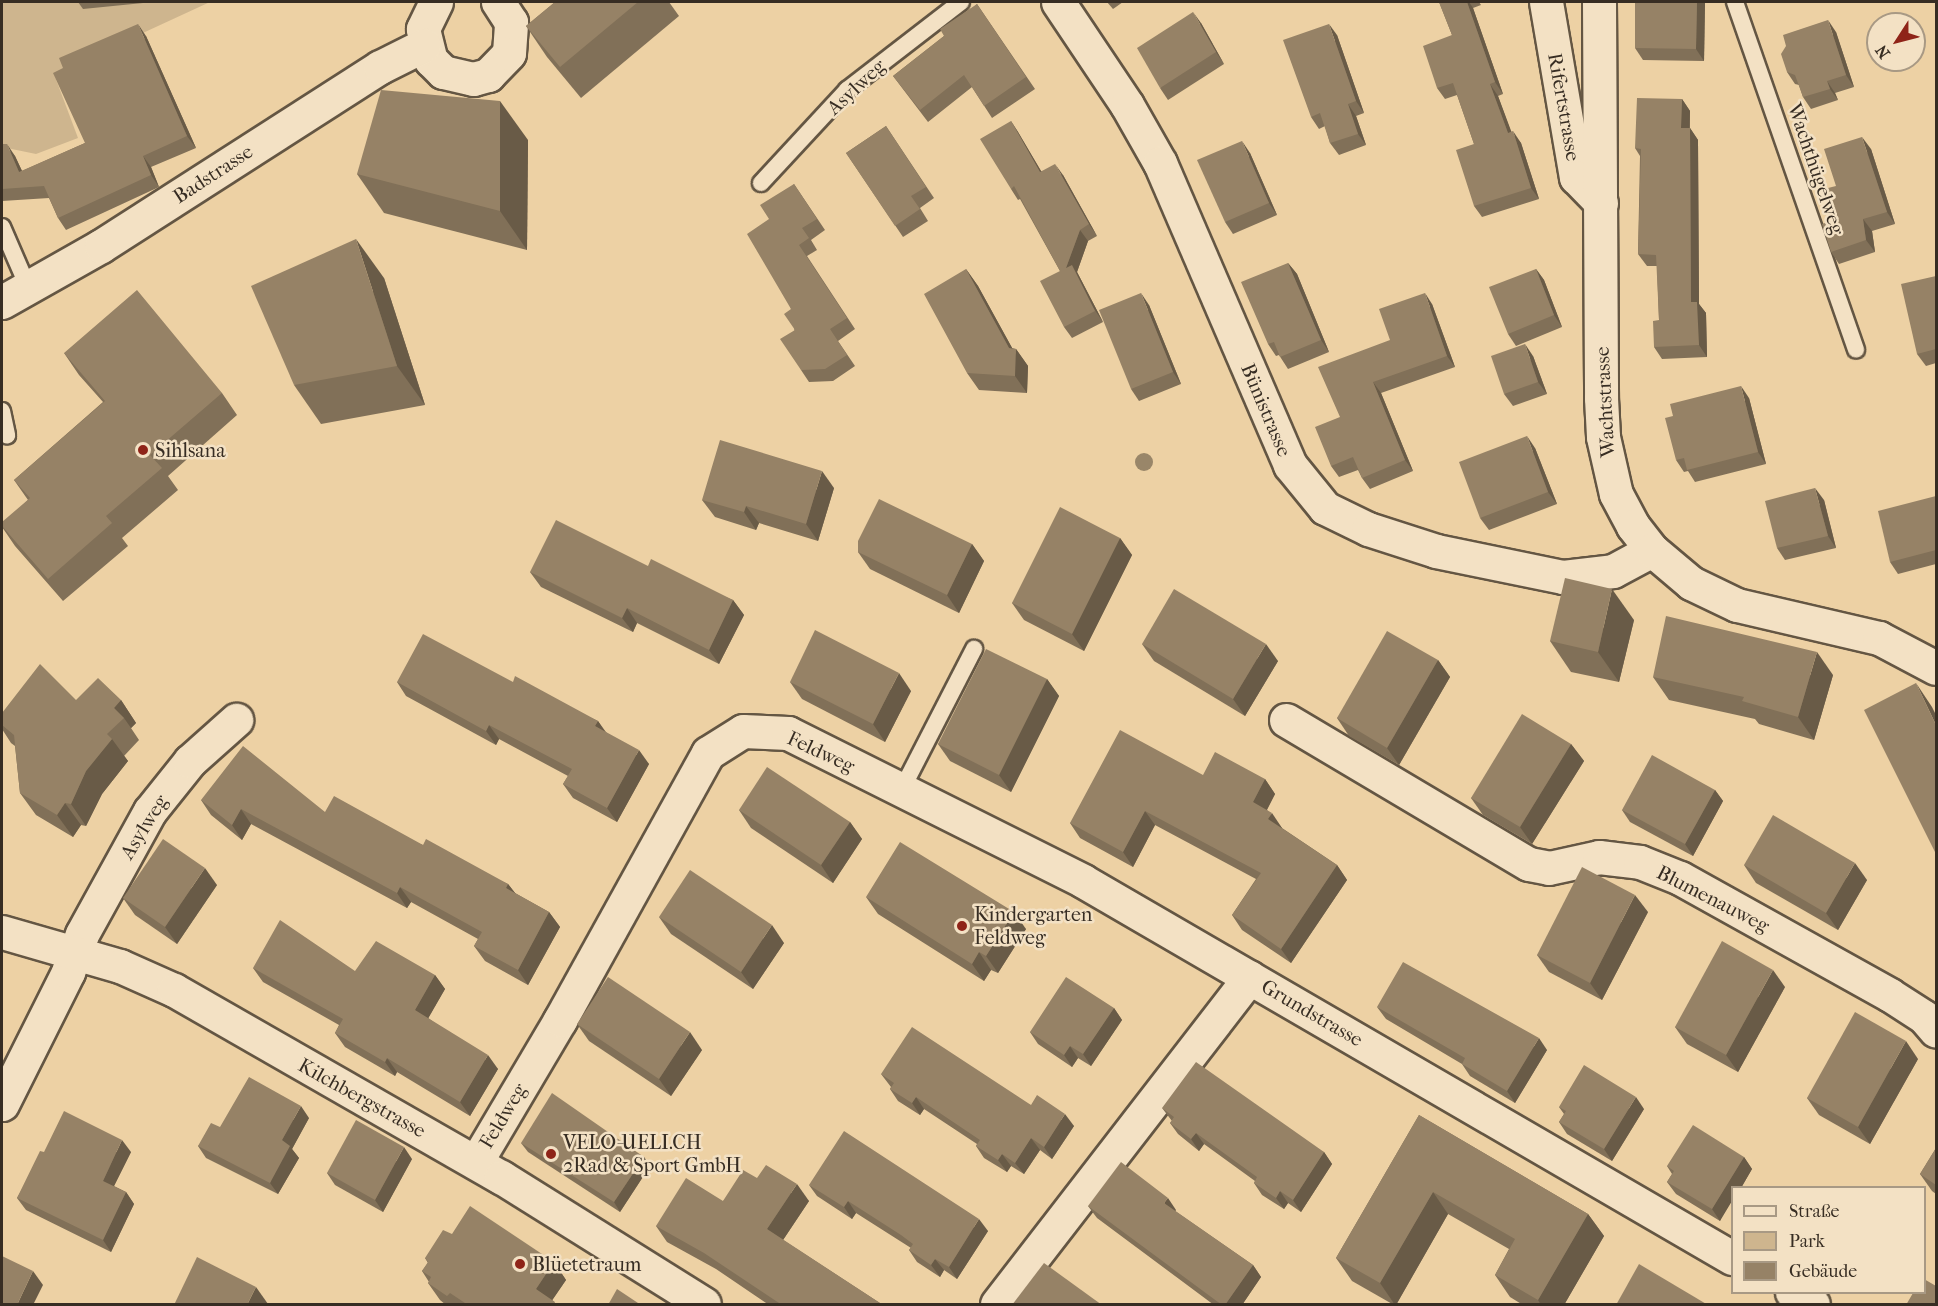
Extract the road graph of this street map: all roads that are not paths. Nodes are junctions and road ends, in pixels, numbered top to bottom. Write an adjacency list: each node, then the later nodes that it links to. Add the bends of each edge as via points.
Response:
1 (436, 2): 8 (street, via 423,29)
2 (498, 2): 8 (street, via 512,22 513,38 509,53 488,75 473,79 443,72)
3 (961, 2): 9 (lane, Asylweg, via 847,90)
4 (1058, 2): 16 (street, Bünistrasse, via 1127,105 1160,163 1290,465 1325,508 1368,530 1436,551 1563,577 1613,570)
5 (1546, 2): 10 (street, Rifertstrasse, via 1576,177)
6 (1599, 2): 10 (street, Wachtstrasse)
7 (1735, 2): 13 (lane, Wachthügelweg)
8 (424, 45): 12 (street, Badstrasse, via 380,67 117,235)
9 (761, 183)
10 (1601, 203): 16 (street, Wachtstrasse, via 1603,437 1616,494 1633,526)
11 (2, 227): 12 (lane)
12 (15, 295)
13 (1856, 350)
14 (2, 411): 15 (lane)
15 (7, 435)
16 (1652, 550): 18 (street, Wachtstrasse, via 1691,584 1737,605 1879,638)
17 (974, 649): 21 (lane)
18 (1936, 668)
19 (236, 720): 23 (street, Asylweg, via 190,761 150,811)
20 (1286, 720): 25 (street, Blumenauweg, via 1529,864 1549,868 1599,857 1640,862 1680,878 1890,995 1924,1017)
21 (901, 790): 24 (street, Feldweg, via 1083,881); 27 (street, Feldweg, via 788,733 743,731 708,753 560,1020)
22 (2, 932): 23 (street, Kilchbergstrasse)
23 (76, 952): 26 (street, Asylweg); 27 (street, Kilchbergstrasse, via 174,990)
24 (1250, 977): 28 (street, Grundstrasse); 31 (street, Grundstrasse)
25 (1936, 1031)
26 (2, 1104)
27 (476, 1162): 30 (street, Kilchbergstrasse)
28 (1731, 1257)
29 (1794, 1294): 32 (street)
30 (704, 1305)
31 (997, 1305)
32 (1813, 1305)

